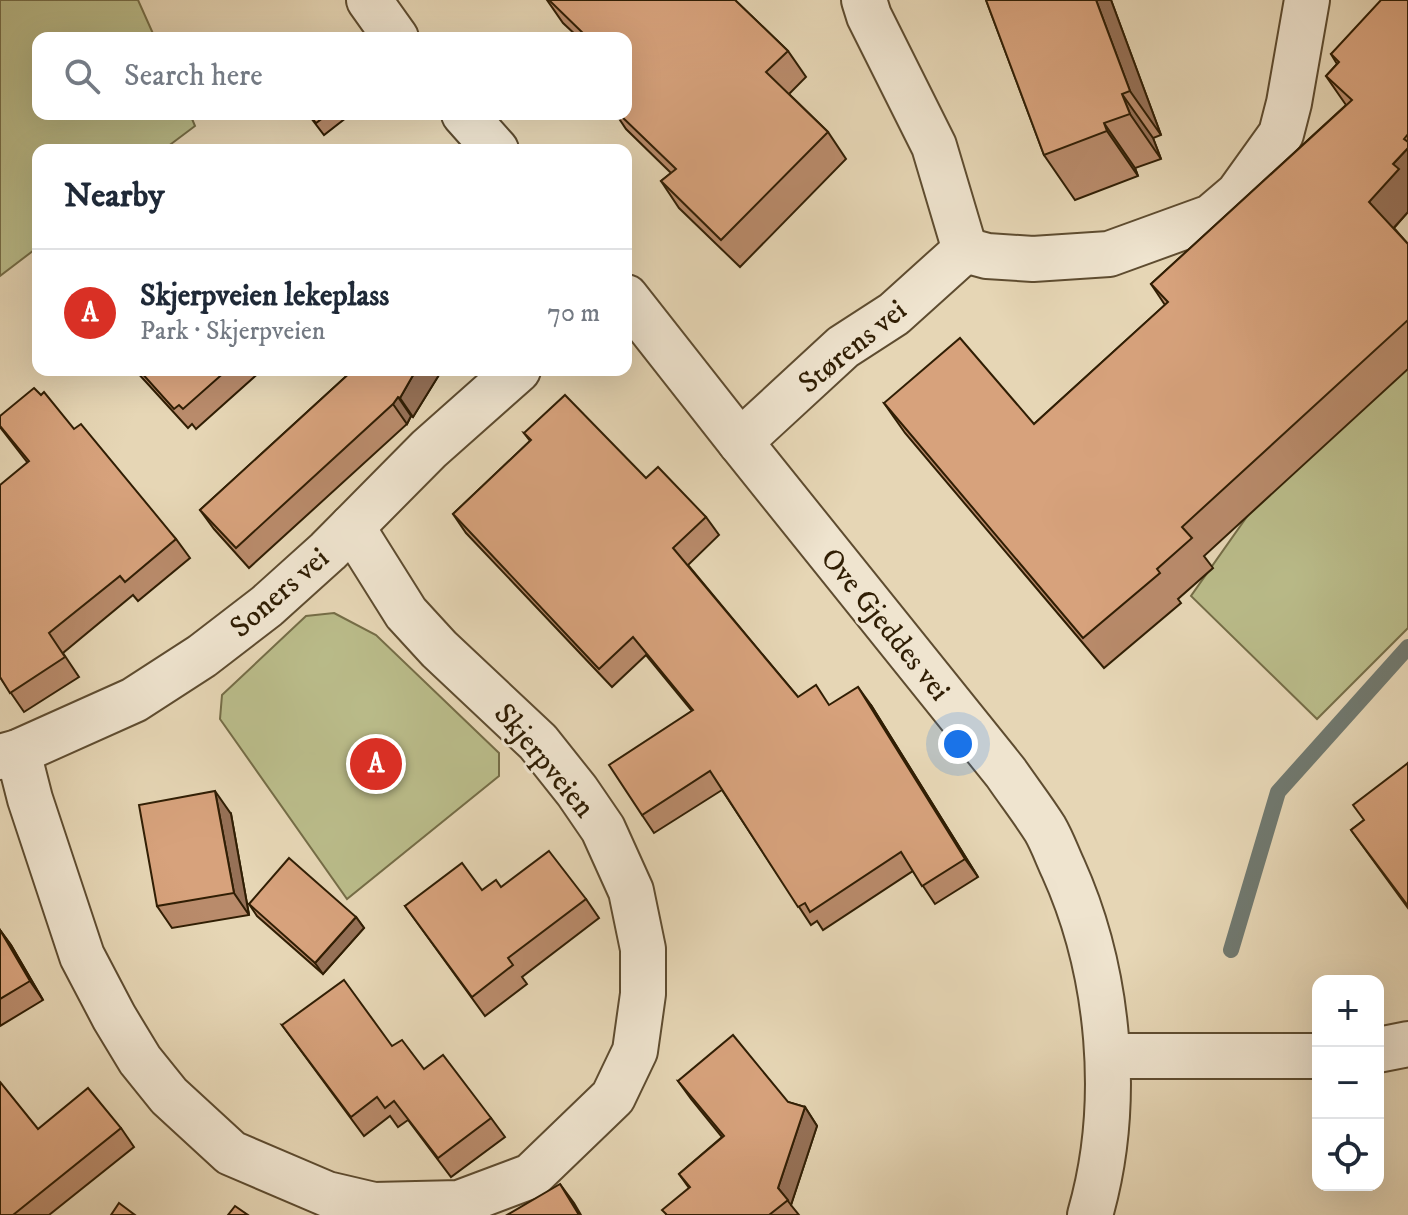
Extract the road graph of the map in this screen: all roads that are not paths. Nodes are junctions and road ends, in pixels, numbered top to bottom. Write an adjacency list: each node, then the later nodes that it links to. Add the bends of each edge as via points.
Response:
1 (369, 0): 4 (street)
2 (864, 0): 7 (street, via 934,146)
3 (1307, 0): 7 (street, via 1281,134 1238,194 1211,217 1109,254 1033,259)
4 (392, 32)
5 (469, 120): 6 (street)
6 (491, 144)
7 (965, 250): 10 (street, Størens vei, via 894,314 843,347)
8 (632, 305): 10 (street, Ove Gjeddes vei)
9 (511, 376): 11 (street, Soners vei)
10 (740, 442): 15 (street, Ove Gjeddes vei, via 1006,773 1046,831 1079,903)
11 (352, 527): 12 (street, Soners vei, via 267,606 202,656 134,700); 12 (street, Skjerpveien, via 406,613 538,742 577,791 603,829 631,891 643,949 635,1051 613,1097 531,1176 459,1203 374,1205 327,1194 231,1153 169,1096 140,1060 82,956 30,799)
12 (9, 755)
13 (1408, 1044): 14 (street)
14 (1384, 1049)
15 (1108, 1056): 16 (street); 17 (street, Ove Gjeddes vei, via 1105,1122)
16 (1312, 1056)
17 (1090, 1215)

